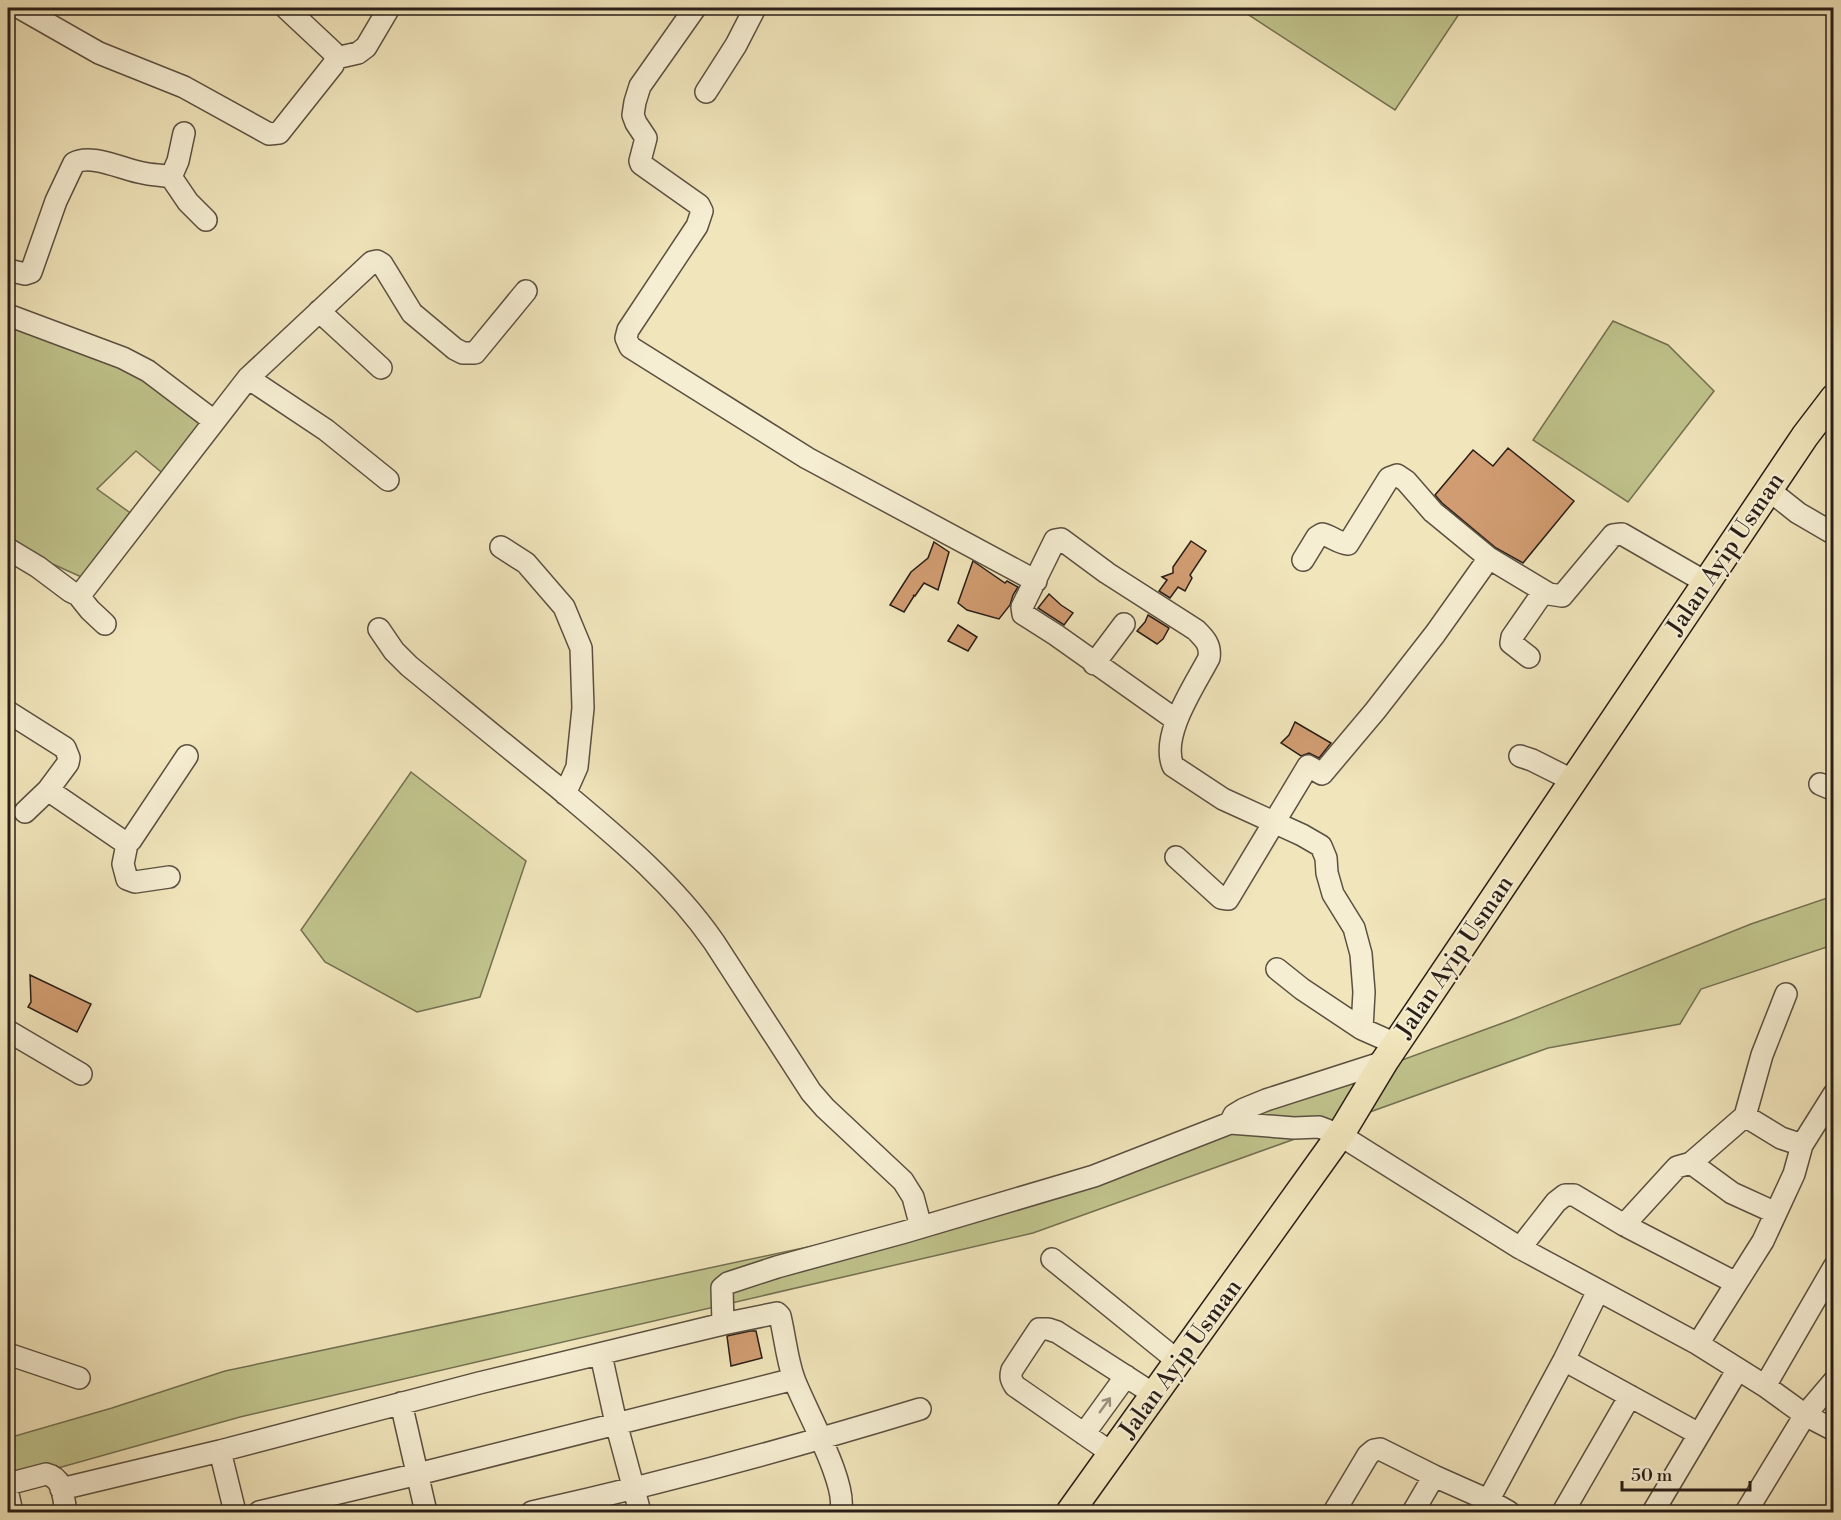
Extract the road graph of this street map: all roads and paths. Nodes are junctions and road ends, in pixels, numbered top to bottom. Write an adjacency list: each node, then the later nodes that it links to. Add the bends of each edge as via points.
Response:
1 (20, 8): 6 (street, via 99,53 184,87 269,134 279,133)
2 (286, 8): 6 (street)
3 (389, 8): 6 (street, via 366,47)
4 (695, 8): 26 (street, via 639,86 633,115 646,138 641,164 702,211 697,226 628,330 630,346 807,458)
5 (755, 8): 7 (street)
6 (336, 58)
7 (706, 92)
8 (184, 133): 9 (street)
9 (171, 177): 10 (street); 11 (street, via 97,161 74,163 31,272)
10 (206, 220)
11 (8, 270)
12 (526, 291): 13 (street, via 481,348 470,354 455,349 412,313 377,261)
13 (319, 311): 15 (street); 16 (street)
14 (8, 315): 18 (street, via 123,357)
15 (381, 368)
16 (248, 378): 18 (street); 19 (street, via 326,430)
17 (1833, 398): 20 (main road, Jalan Ayip Usman)
18 (214, 421): 29 (street)
19 (388, 480)
20 (1769, 490): 21 (street); 27 (main road, Jalan Ayip Usman)
21 (1833, 534)
22 (501, 547): 41 (street, via 526,563 564,607 581,648 583,708 577,767)
23 (8, 549): 29 (street)
24 (1489, 558): 25 (street, via 1433,512 1397,475 1389,478 1348,544 1322,534); 28 (street); 43 (street, via 1435,634 1322,774 1308,766)
25 (1303, 560)
26 (1036, 580): 34 (street, via 1022,607 1023,614); 36 (street, via 1055,540 1061,539 1206,640 1209,658)
27 (1707, 583): 28 (street, via 1622,534 1613,535 1562,596); 39 (main road, Jalan Ayip Usman)
28 (1544, 591): 33 (street, via 1512,637 1511,643)
29 (78, 594): 30 (street)
30 (105, 624)
31 (1124, 624): 34 (street)
32 (379, 629): 41 (street, via 410,666)
33 (1528, 657)
34 (1094, 664): 36 (street)
35 (8, 712): 40 (street, via 68,752 68,763)
36 (1176, 720): 43 (street, via 1170,753 1173,766 1223,799)
37 (187, 756): 44 (street)
38 (1520, 756): 39 (street)
39 (1574, 781): 51 (main road, Jalan Ayip Usman)
40 (48, 790): 42 (street); 44 (street)
41 (565, 794): 61 (street, via 621,839 699,921 811,1092 909,1189)
42 (26, 812)
43 (1274, 822): 45 (street, via 1228,899 1221,898); 49 (street, via 1321,846 1333,894 1354,928 1361,954)
44 (127, 844): 46 (street, via 123,864 127,879 135,882)
45 (1176, 857)
46 (169, 877)
47 (1277, 969): 49 (street)
48 (1786, 994): 54 (street, via 1762,1055)
49 (1362, 1029): 51 (street)
50 (8, 1031): 52 (street)
51 (1390, 1053): 55 (street, via 1244,1109); 56 (main road, Jalan Ayip Usman)
52 (81, 1074)
53 (1831, 1104): 57 (street)
54 (1745, 1116): 57 (street, via 1781,1138); 58 (street)
55 (1230, 1123): 56 (street, via 1319,1127); 61 (street, via 1094,1176)
56 (1340, 1135): 62 (street); 72 (main road, Jalan Ayip Usman)
57 (1802, 1145): 59 (street)
58 (1691, 1163): 59 (street, via 1732,1193); 60 (street, via 1677,1167)
59 (1776, 1213): 65 (street)
60 (1624, 1225): 62 (street, via 1575,1196 1565,1195); 65 (street)
61 (921, 1227): 67 (street, via 728,1283 721,1296)
62 (1520, 1248): 66 (street)
63 (1052, 1259): 72 (street)
64 (1833, 1267): 78 (street)
65 (1736, 1283): 68 (street)
66 (1598, 1292): 68 (street); 71 (street)
67 (723, 1324): 70 (street); 76 (street, via 777,1313)
68 (1698, 1344): 73 (street)
69 (8, 1354): 75 (street)
70 (601, 1355): 81 (street); 84 (street)
71 (1564, 1360): 80 (street); 97 (street)
72 (1179, 1362): 79 (main road, Jalan Ayip Usman)
73 (1738, 1369): 78 (street); 87 (street)
74 (1126, 1376): 79 (street); 86 (street, one-way to 74); 86 (street, via 1057,1332 1039,1329 1012,1370 1012,1381)
75 (79, 1378)
76 (794, 1379): 84 (street); 88 (street)
77 (1833, 1381): 83 (street)
78 (1765, 1386): 83 (street)
79 (1155, 1395): 90 (main road, Jalan Ayip Usman)
80 (1630, 1396): 87 (street); 110 (street)
81 (401, 1403): 89 (street); 91 (street)
82 (920, 1409): 88 (street)
83 (1805, 1415): 85 (street); 112 (street)
84 (616, 1423): 91 (street); 95 (street)
85 (1833, 1430)
86 (1084, 1434): 90 (street)
87 (1699, 1434): 111 (street)
88 (821, 1439): 95 (street); 105 (street, via 840,1496)
89 (220, 1451): 94 (street); 100 (street)
90 (1113, 1454): 106 (main road, Jalan Ayip Usman)
91 (418, 1474): 101 (street); 102 (street)
92 (1434, 1476): 97 (street); 107 (street, via 1385,1450 1374,1450); 108 (street)
93 (8, 1484): 94 (street, via 46,1473 56,1477)
94 (62, 1489): 99 (street)
95 (634, 1489): 103 (street); 104 (street)
96 (8, 1494): 98 (street)
97 (1485, 1506): 109 (street)
98 (12, 1512)
99 (66, 1512)
100 (235, 1512)
101 (259, 1512)
102 (426, 1512)
103 (532, 1512)
104 (640, 1512)
105 (840, 1512)
106 (1070, 1512)
107 (1334, 1512)
108 (1413, 1512)
109 (1509, 1512)
110 (1563, 1512)
111 (1650, 1512)
112 (1746, 1512)

